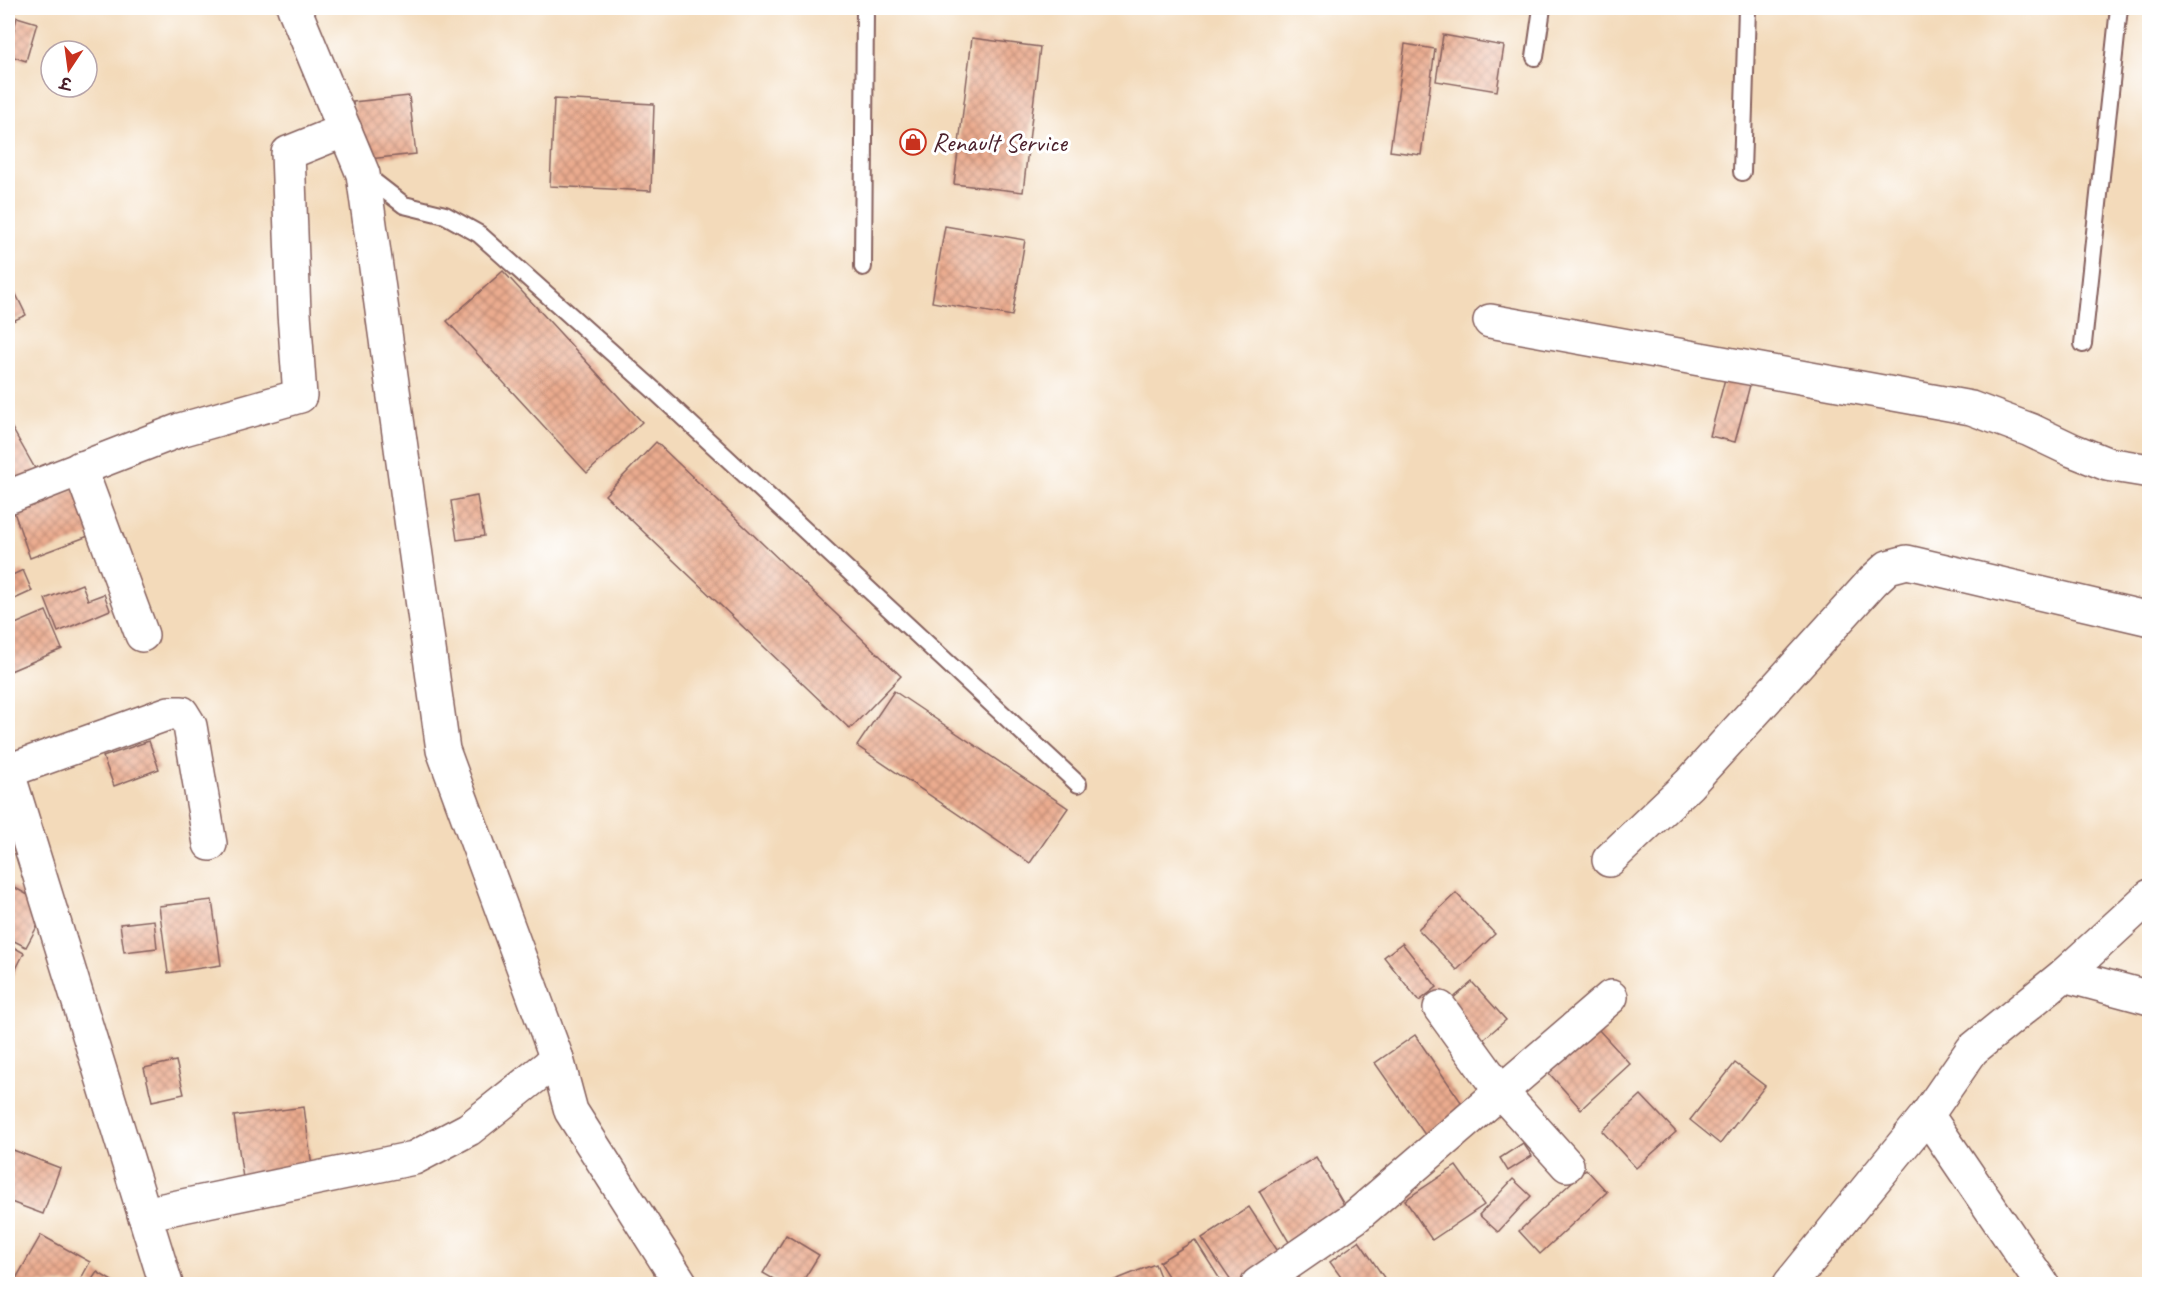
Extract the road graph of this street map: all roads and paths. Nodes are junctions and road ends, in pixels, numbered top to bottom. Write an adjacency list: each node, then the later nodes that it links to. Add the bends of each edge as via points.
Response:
1 (294, 8): 7 (street)
2 (865, 8): 10 (lane)
3 (1542, 8): 6 (lane)
4 (1748, 8): 8 (lane)
5 (2119, 8): 12 (lane)
6 (1535, 57)
7 (345, 130): 9 (street); 13 (street, via 288,153 300,396 180,430)
8 (1742, 172)
9 (363, 174): 19 (lane, via 404,205 445,215 479,234 656,392); 27 (street, via 443,750)
10 (863, 267)
11 (1490, 321): 14 (street, via 1971,408 2107,464)
12 (2083, 344)
13 (80, 468): 15 (street); 17 (street)
14 (2150, 471)
15 (8, 497)
16 (2150, 619): 21 (street, via 1907,562 1888,567 1689,784)
17 (142, 635)
18 (8, 772): 20 (street, via 169,713 182,713 190,726); 31 (street)
19 (1078, 784)
20 (210, 844)
21 (1609, 860)
22 (2150, 897): 23 (street)
23 (2064, 975): 25 (street); 29 (street, via 1972,1050)
24 (1611, 997): 28 (street)
25 (2150, 998)
26 (1440, 1008): 28 (street)
27 (557, 1059): 31 (street, via 469,1129 414,1158); 33 (street, via 571,1111)
28 (1501, 1092): 30 (street); 34 (street, via 1354,1218)
29 (1927, 1115): 35 (street); 36 (street)
30 (1566, 1165)
31 (144, 1214): 32 (street)
32 (166, 1284)
33 (681, 1284)
34 (1258, 1284)
35 (1790, 1284)
36 (2042, 1284)

